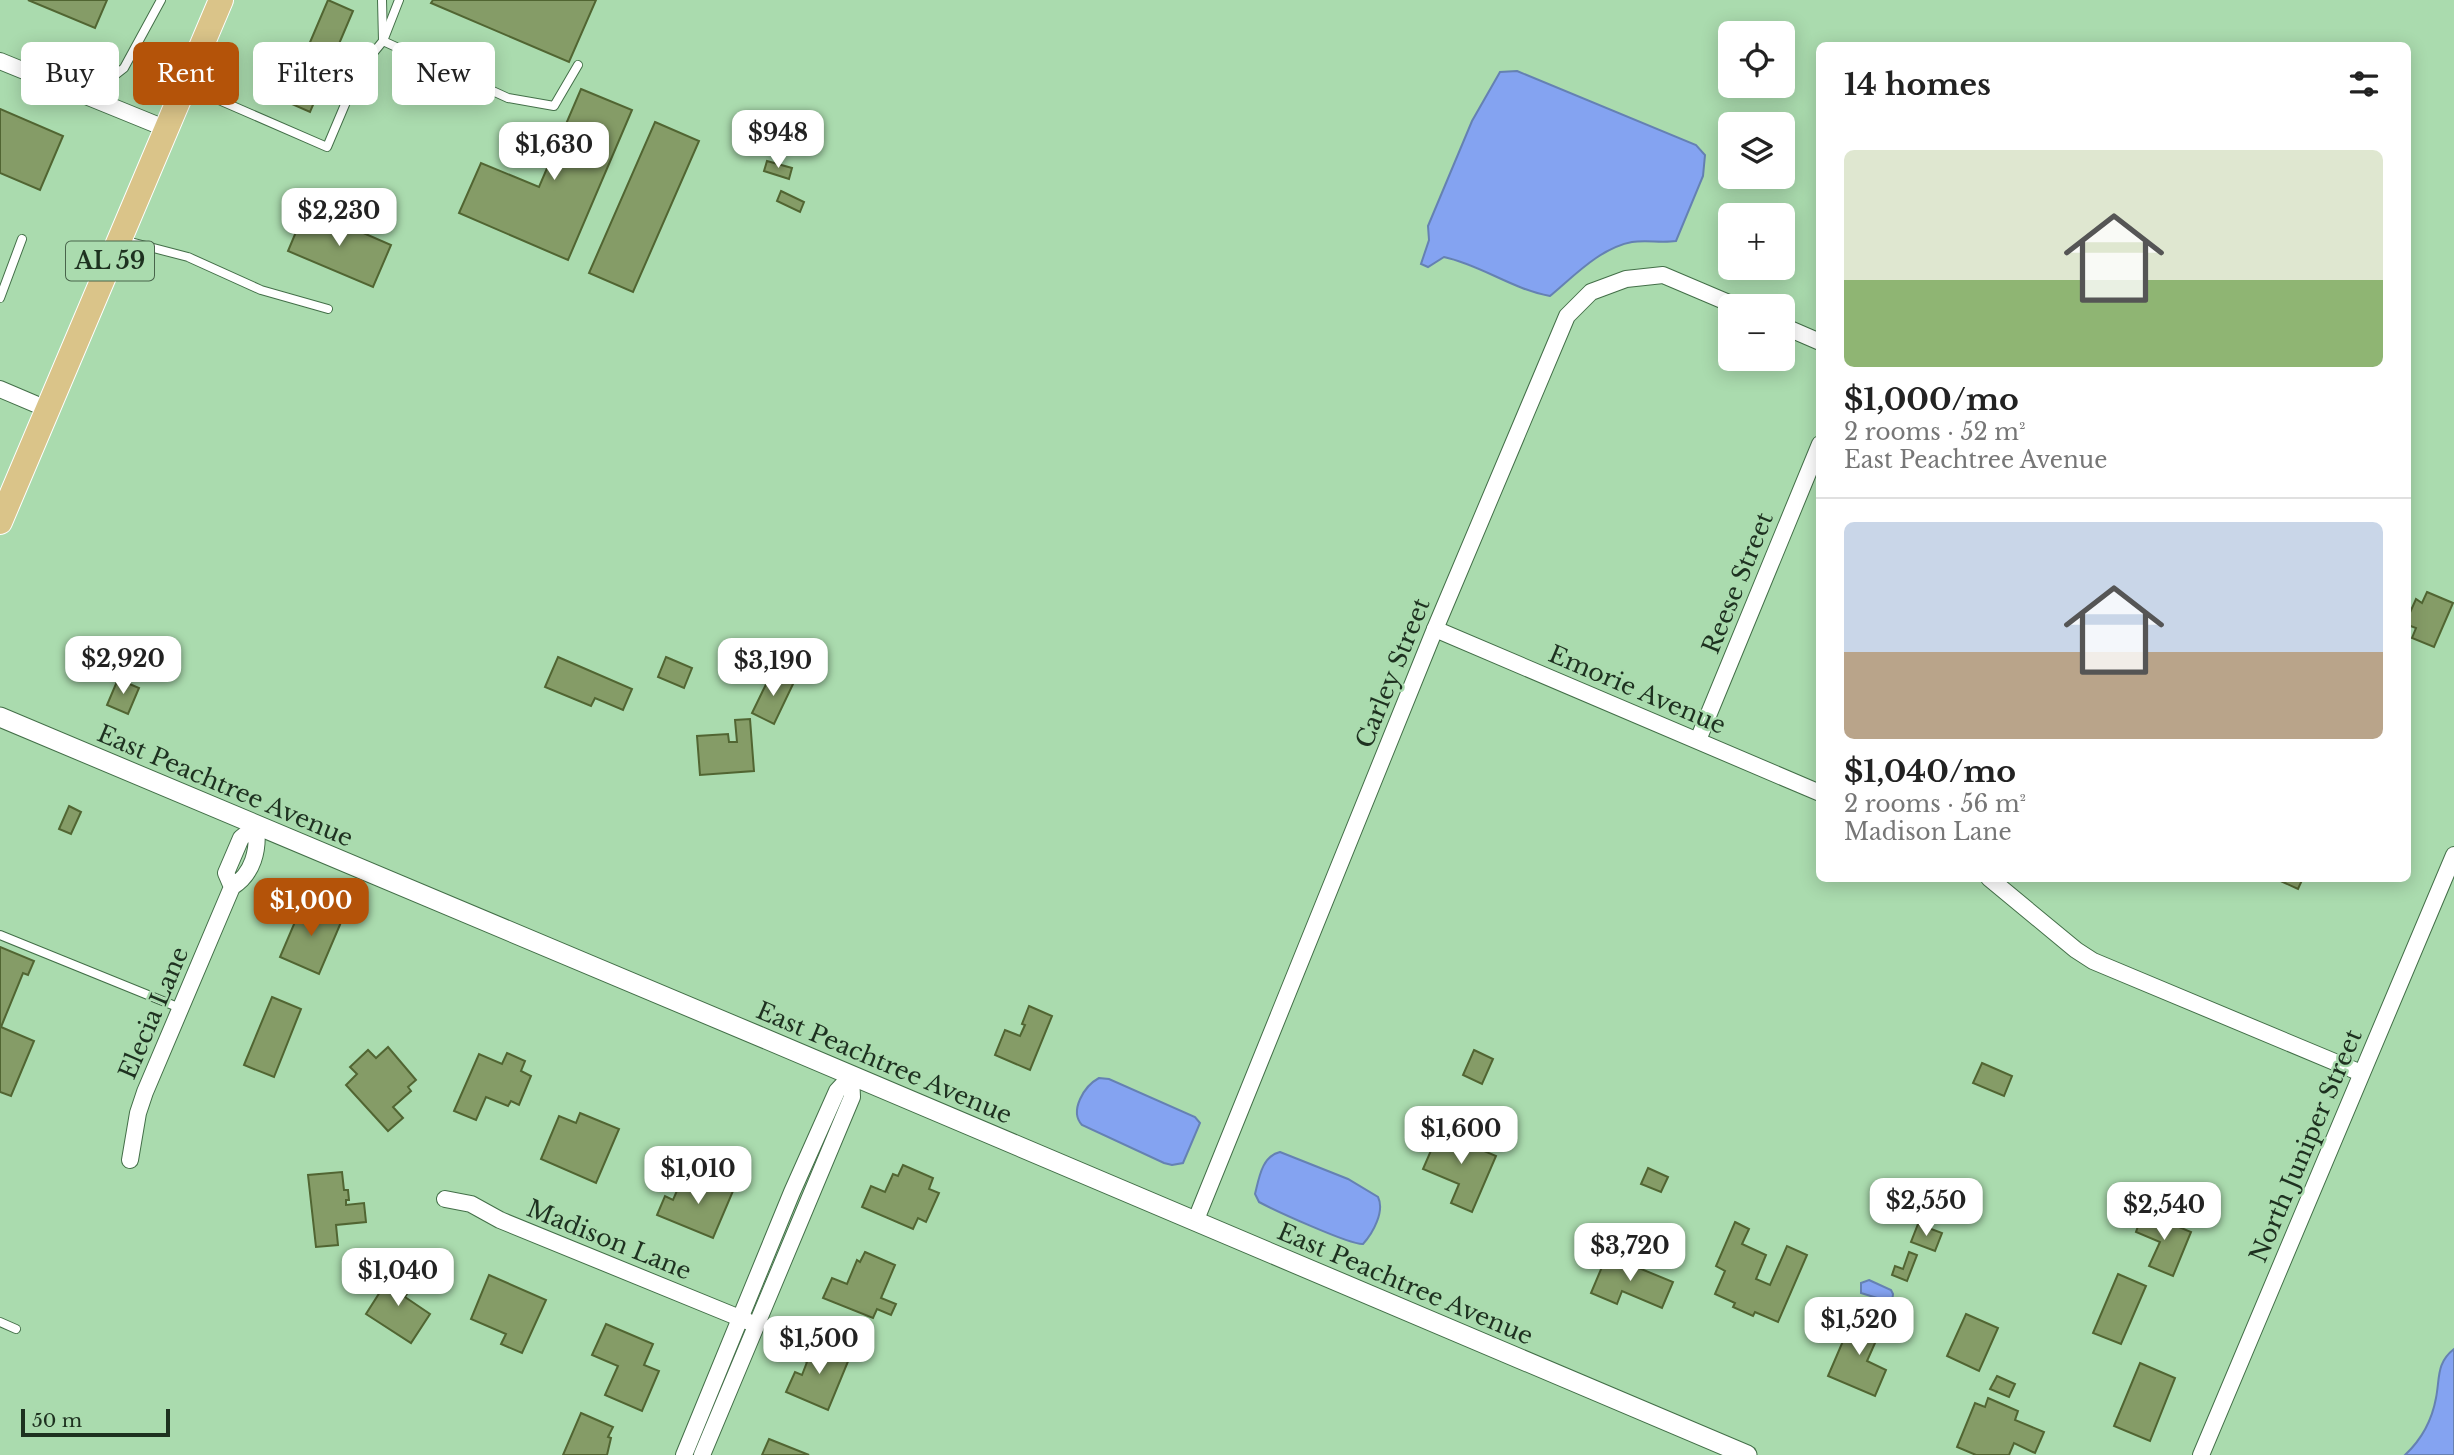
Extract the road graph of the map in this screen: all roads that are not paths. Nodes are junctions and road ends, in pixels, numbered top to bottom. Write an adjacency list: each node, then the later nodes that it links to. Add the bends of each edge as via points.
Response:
1 (161, 0): 10 (lane)
2 (221, 0): 6 (main road, AL 59)
3 (382, 0): 5 (lane)
4 (399, 0): 5 (lane)
5 (383, 41): 8 (lane, via 508,97 554,106); 13 (lane, via 360,69 327,147)
6 (203, 42)
7 (0, 61): 9 (street)
8 (579, 65)
9 (21, 70)
10 (119, 72)
11 (107, 105): 14 (street)
12 (177, 105): 14 (main road, AL 59)
13 (231, 105)
14 (167, 129): 16 (main road, AL 59)
15 (22, 239): 17 (lane)
16 (120, 239): 19 (lane, via 188,257 261,290); 23 (main road, AL 59)
17 (0, 298)
18 (1718, 298): 26 (street, Carley Street, via 1663,275 1626,279 1591,292 1567,316)
19 (328, 309)
20 (1795, 331): 21 (street)
21 (1816, 340)
22 (0, 389): 23 (street)
23 (47, 410): 25 (main road, AL 59)
24 (1816, 454): 28 (street, Reese Street)
25 (0, 522)
26 (1435, 629): 28 (street, Emorie Avenue); 39 (street, Carley Street)
27 (0, 717): 30 (street, East Peachtree Avenue)
28 (1698, 740): 29 (street, Emorie Avenue)
29 (1816, 791)
30 (256, 826): 34 (street, Elecia Lane, via 241,838 226,873 232,887); 36 (street, East Peachtree Avenue)
31 (2454, 855): 35 (street, North Juniper Street)
32 (1994, 882): 35 (street, via 2093,961)
33 (0, 934): 34 (lane)
34 (180, 1008): 37 (street, Elecia Lane, via 138,1113)
35 (2361, 1073): 47 (street, North Juniper Street)
36 (851, 1076): 39 (street, East Peachtree Avenue); 40 (street, via 837,1090); 42 (street, via 852,1097)
37 (130, 1160)
38 (445, 1199): 40 (street, Madison Lane, via 471,1204)
39 (1195, 1222): 46 (street, East Peachtree Avenue)
40 (739, 1318): 42 (street, Madison Lane); 44 (street)
41 (0, 1322): 43 (lane)
42 (756, 1325): 45 (street)
43 (16, 1329)
44 (684, 1455)
45 (702, 1455)
46 (1747, 1455)
47 (2201, 1455)

